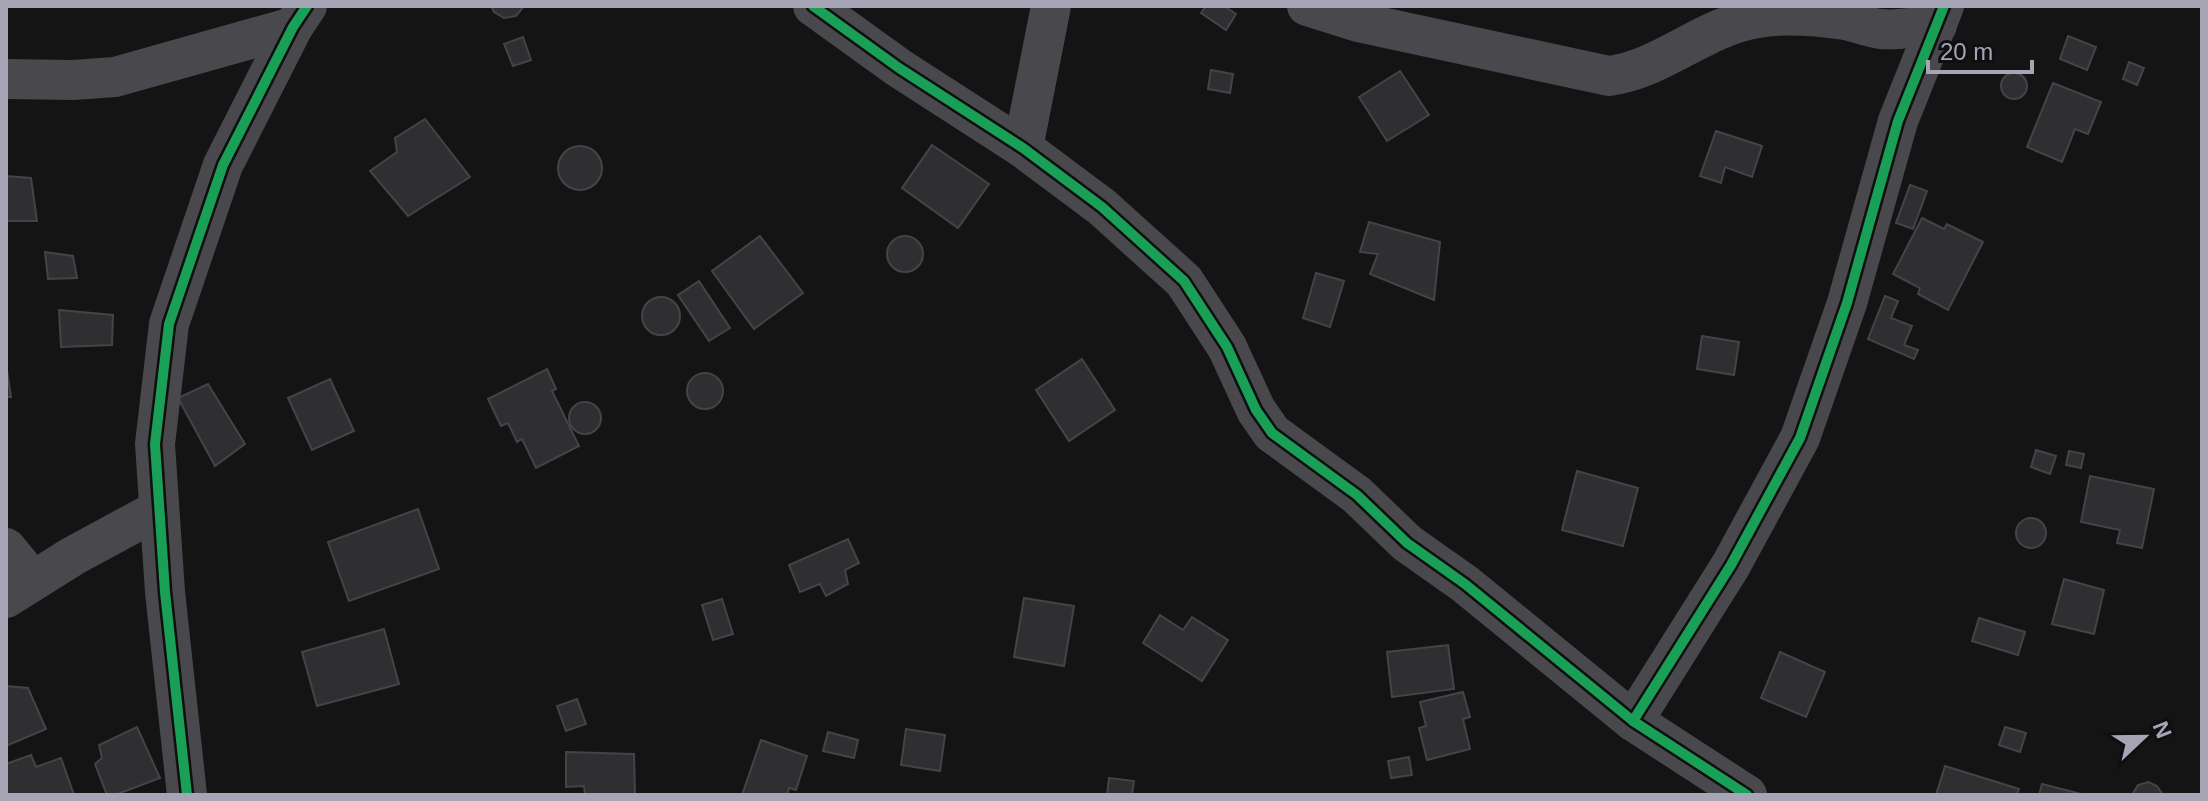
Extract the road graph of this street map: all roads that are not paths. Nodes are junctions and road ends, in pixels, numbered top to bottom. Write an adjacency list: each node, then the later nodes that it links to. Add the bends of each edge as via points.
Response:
1 (813, 6): 7 (street)
2 (1051, 6): 7 (street)
3 (1307, 6): 5 (street, via 1358,22 1609,76 1656,63 1724,27 1758,18 1807,16 1879,29)
4 (300, 16): 6 (street, via 115,77); 8 (street, via 223,165 169,324 155,444)
5 (1940, 16): 11 (street, via 1898,121 1847,303 1800,438 1731,565)
6 (6, 79)
7 (1023, 148): 11 (street, via 1102,207 1184,281 1227,347 1272,433 1357,495 1407,543)
8 (158, 510): 10 (street); 12 (street)
9 (6, 548): 10 (street)
10 (20, 589)
11 (1633, 721): 13 (street)
12 (187, 795)
13 (1747, 795)

